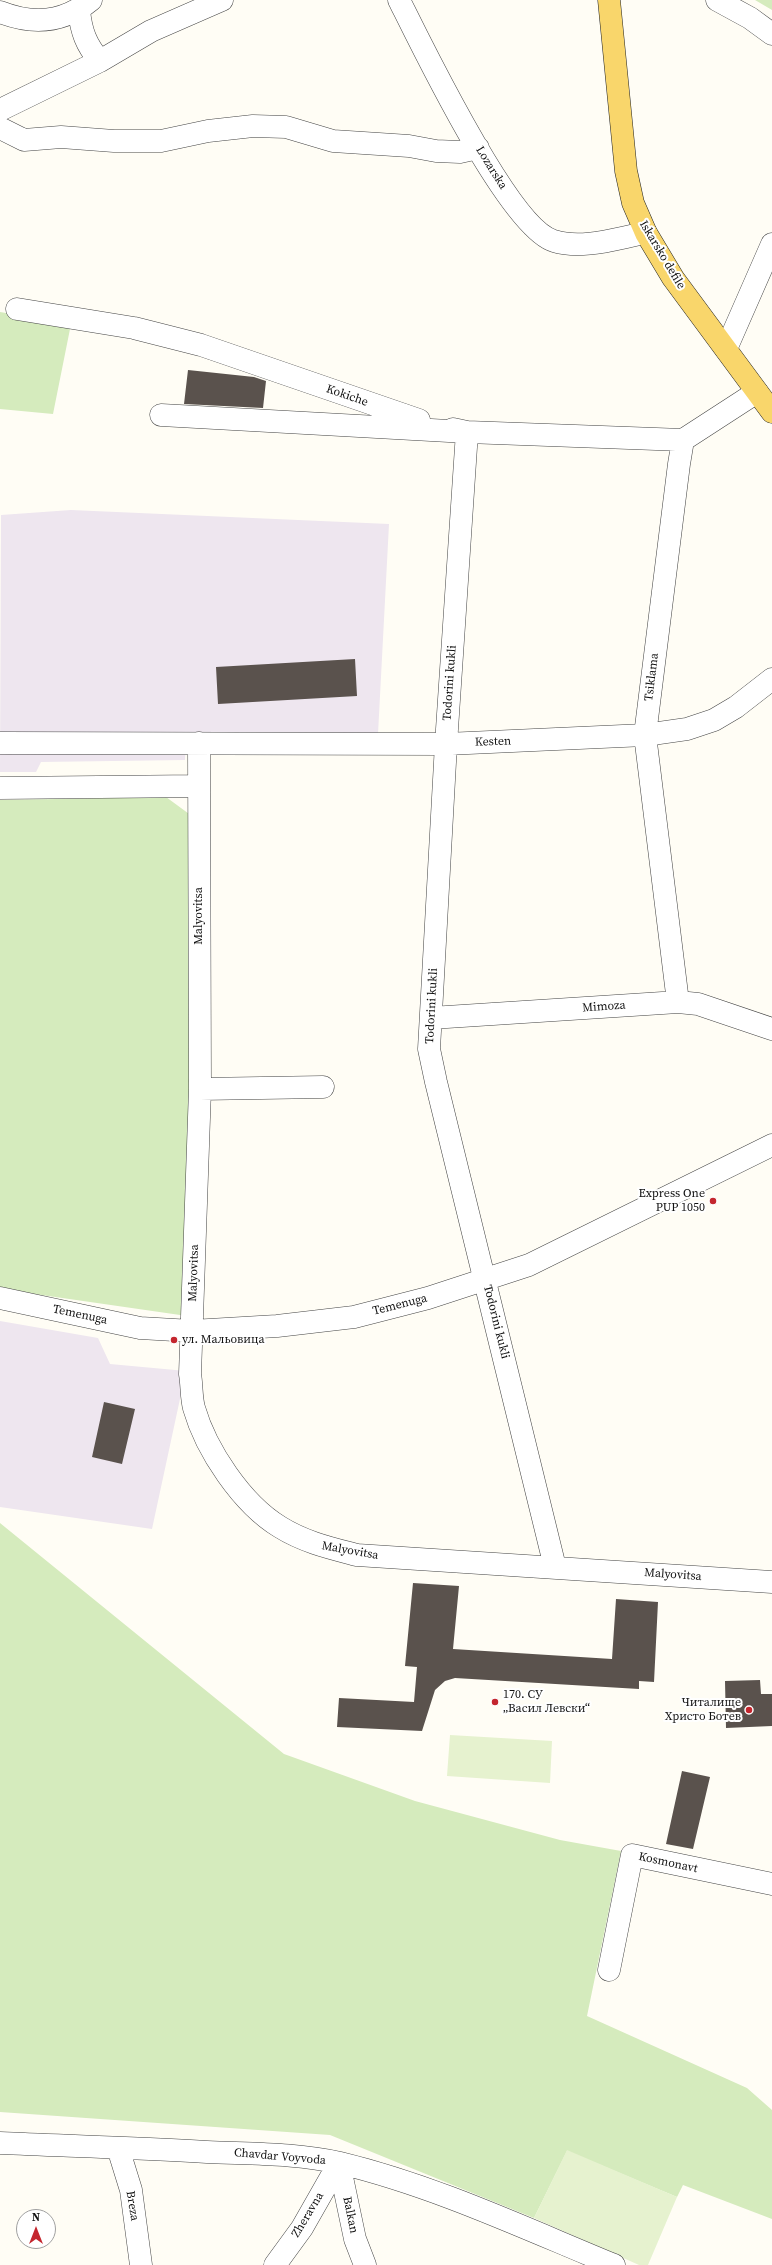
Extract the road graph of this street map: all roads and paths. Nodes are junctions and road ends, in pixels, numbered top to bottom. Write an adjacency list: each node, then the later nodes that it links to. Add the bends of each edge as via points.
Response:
1 (222, 0): 8 (street, via 151,31)
2 (399, 0): 11 (street, Lozarska)
3 (609, 0): 12 (main road, Iskarsko defile, via 626,171 633,203)
4 (717, 0): 7 (street, via 750,18)
5 (85, 5): 6 (street, via 55,18 33,21 19,20); 8 (street, via 81,30 89,48)
6 (0, 12)
7 (772, 34)
8 (100, 61): 9 (street)
9 (0, 110)
10 (0, 128): 11 (street, via 24,140 61,136 114,141 161,141 208,131 254,126 286,127 333,141 409,146 436,151 460,152)
11 (478, 148): 12 (street, Lozarska, via 523,218 552,241 587,244)
12 (646, 233): 15 (main road, Iskarsko defile, via 673,278)
13 (772, 244): 15 (street)
14 (17, 309): 19 (street, Kokiche, via 134,328 201,345 412,419)
15 (726, 349): 16 (main road, Iskarsko defile)
16 (757, 392): 17 (main road, Iskarsko defile); 20 (street)
17 (772, 412)
18 (161, 415): 19 (street)
19 (467, 432): 20 (street, Kokiche); 25 (street, Todorini kukli)
20 (683, 440): 22 (street, Tsiklama)
21 (772, 679): 22 (street, Kesten, via 736,707 714,720 687,729)
22 (645, 735): 25 (street, Kesten); 28 (street, Tsiklama)
23 (0, 743): 24 (street, Kesten)
24 (199, 743): 25 (street, Kesten); 26 (street, Malyovitsa)
25 (446, 744): 29 (street, Todorini kukli)
26 (198, 786): 27 (street); 32 (street, Malyovitsa)
27 (0, 788)
28 (678, 1002): 29 (street, Mimoza); 30 (street, Mimoza, via 698,1004)
29 (431, 1018): 34 (street, Todorini kukli, via 429,1049)
30 (772, 1029)
31 (323, 1087): 32 (street)
32 (200, 1089): 36 (street, Malyovitsa)
33 (772, 1146): 34 (street, Temenuga, via 529,1265)
34 (485, 1281): 36 (street, Temenuga, via 354,1317 277,1326); 37 (street, Todorini kukli)
35 (0, 1298): 36 (street, Temenuga, via 140,1328)
36 (192, 1331): 37 (street, Malyovitsa, via 190,1374 194,1407 206,1438 224,1470 245,1498 279,1527 317,1545 357,1555)
37 (556, 1567): 38 (street, Malyovitsa)
38 (772, 1582)
39 (772, 1884): 40 (street, Kosmonavt, via 632,1855)
40 (609, 1970)
41 (0, 2143): 42 (street, Chavdar Voyvoda)
42 (118, 2148): 43 (street, Chavdar Voyvoda, via 300,2157); 44 (street, Breza, via 131,2190)
43 (339, 2163): 45 (street, Zheravna, via 302,2228); 46 (street, Balkan, via 355,2239); 47 (street, Chavdar Voyvoda, via 447,2197)
44 (141, 2265)
45 (275, 2265)
46 (365, 2265)
47 (614, 2265)

